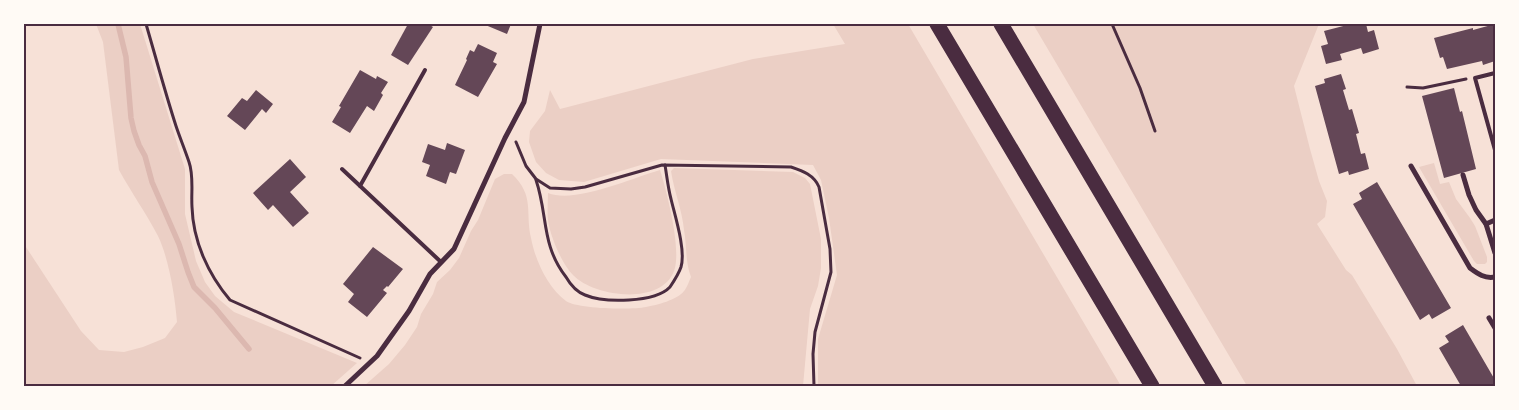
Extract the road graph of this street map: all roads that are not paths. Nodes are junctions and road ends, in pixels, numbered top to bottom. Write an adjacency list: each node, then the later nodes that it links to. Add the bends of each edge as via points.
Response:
1 (540, 24): 16 (street, via 524,102 454,249)
2 (937, 24): 21 (highway)
3 (1001, 24): 22 (highway)
4 (425, 70): 12 (lane)
5 (1495, 73): 7 (lane, via 1475,78)
6 (1495, 132): 7 (lane)
7 (1490, 134): 8 (lane)
8 (1495, 150)
9 (1411, 166): 17 (street, via 1470,268 1480,275)
10 (342, 169): 12 (lane)
11 (1463, 175): 14 (street, via 1476,210)
12 (360, 186): 16 (lane)
13 (1495, 220): 14 (street)
14 (1486, 224): 15 (street)
15 (1495, 253)
16 (441, 262): 20 (street, via 377,356)
17 (1495, 277)
18 (1489, 318): 19 (street)
19 (1495, 328)
20 (345, 386)
21 (1152, 386)
22 (1214, 386)

